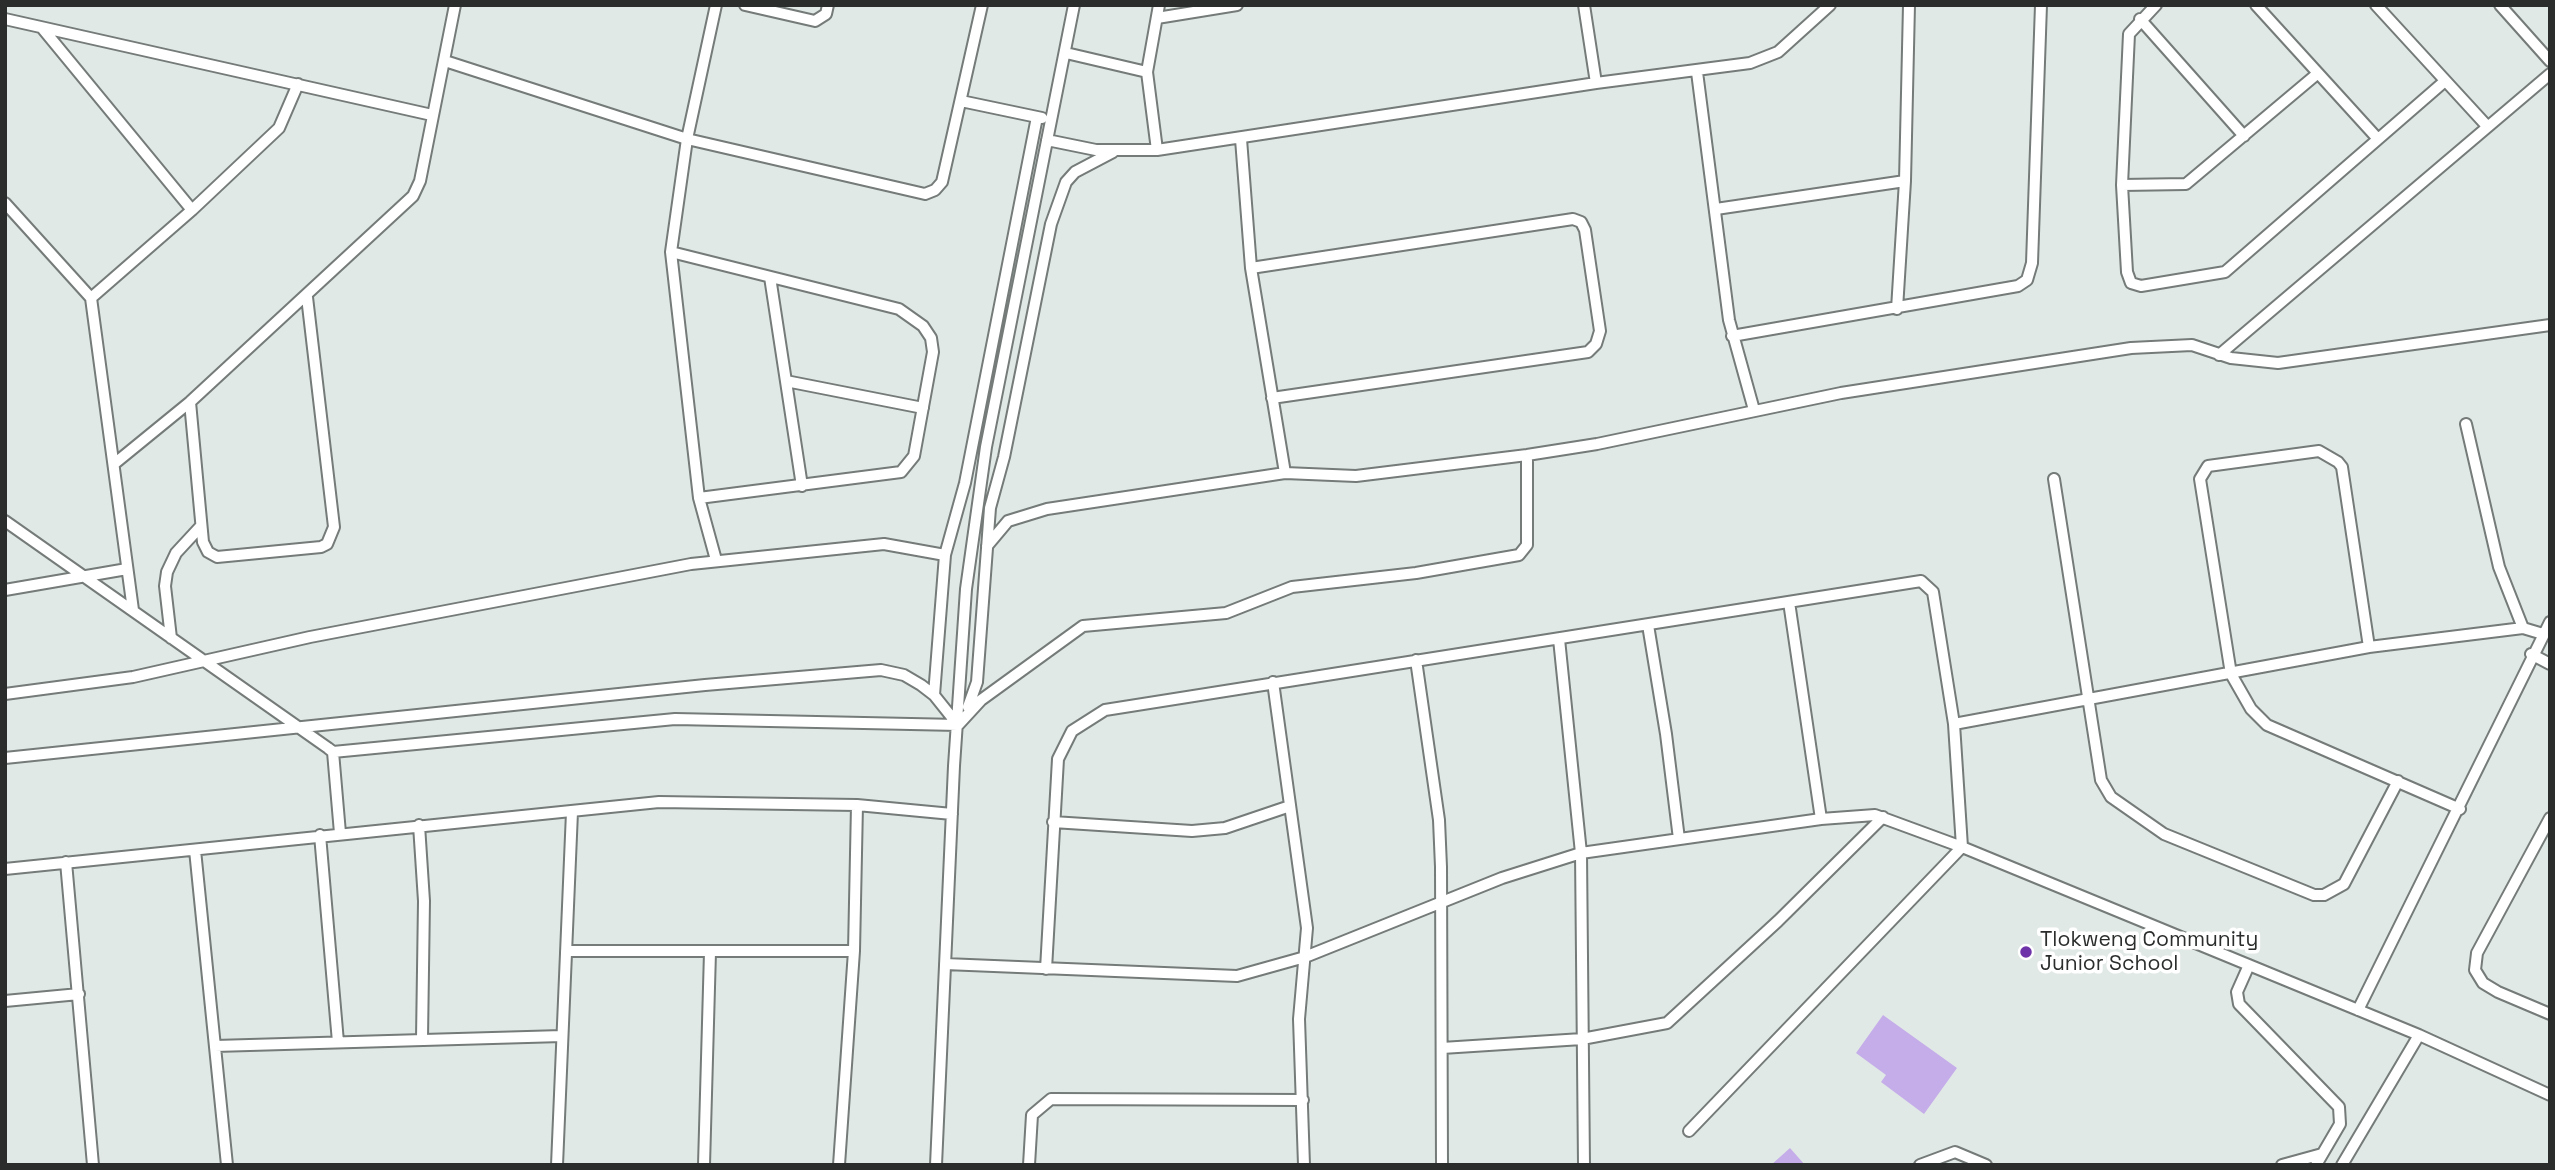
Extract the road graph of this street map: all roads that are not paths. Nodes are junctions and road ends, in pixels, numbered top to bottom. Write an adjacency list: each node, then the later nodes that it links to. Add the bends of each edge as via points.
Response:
1 (455, 5): 22 (street)
2 (716, 5): 37 (street)
3 (745, 5): 4 (street, via 815,21 826,14)
4 (828, 5)
5 (982, 5): 31 (street)
6 (1074, 5): 21 (street)
7 (1159, 5): 18 (street)
8 (1237, 5): 18 (street)
9 (1584, 5): 29 (street)
10 (1830, 5): 25 (street, via 1767,58)
11 (1909, 5): 43 (street)
12 (2041, 5): 53 (street, via 2029,276 2018,286)
13 (2156, 5): 19 (street)
14 (2256, 5): 26 (street)
15 (2376, 5): 28 (street)
16 (2500, 5): 23 (street)
17 (5, 19): 20 (street)
18 (1157, 19): 24 (street)
19 (2140, 19): 36 (street); 44 (street, via 2129,34)
20 (43, 29): 30 (street); 47 (street)
21 (1066, 53): 24 (street); 34 (street)
22 (445, 61): 32 (street); 37 (street)
23 (2550, 61)
24 (1147, 72): 41 (street)
25 (1698, 72): 29 (street); 46 (street)
26 (2317, 74): 36 (street); 39 (street)
27 (2550, 74): 35 (street)
28 (2445, 81): 35 (street); 39 (street)
29 (1596, 83): 38 (street)
30 (298, 84): 32 (street); 47 (street, via 281,126)
31 (961, 101): 33 (street); 37 (street, via 942,182 925,194)
32 (432, 115): 51 (street, via 417,192)
33 (1037, 117): 34 (street); 72 (street, via 965,483)
34 (1052, 120): 40 (street)
35 (2487, 127): 56 (street)
36 (2244, 136): 44 (street, via 2186,184)
37 (687, 139): 48 (street)
38 (1241, 139): 41 (street); 49 (street)
39 (2378, 139): 44 (street, via 2219,275 2141,286 2131,282)
40 (1047, 140): 42 (street); 95 (street, via 977,506 966,589)
41 (1157, 150): 42 (street)
42 (1115, 151): 71 (street, via 1075,173 1061,191 990,508)
43 (1905, 181): 46 (street); 53 (street)
44 (2122, 185)
45 (5, 203): 52 (street)
46 (1716, 209): 55 (street)
47 (192, 210): 52 (street)
48 (671, 252): 50 (street); 68 (street)
49 (1251, 268): 58 (street); 58 (street, via 1573,219 1586,230 1600,331 1588,352)
50 (770, 277): 57 (street); 60 (street, via 911,315 931,338 933,352)
51 (307, 297): 59 (street); 70 (street, via 334,534 321,547 217,557 204,548)
52 (91, 298): 64 (street)
53 (1896, 309): 55 (street)
54 (2550, 325): 56 (street, via 2302,362 2248,361)
55 (1732, 336): 61 (street)
56 (2219, 355): 61 (street, via 2192,345 2131,348)
57 (786, 381): 60 (street); 67 (street)
58 (1272, 398): 65 (street)
59 (190, 402): 64 (street); 70 (street)
60 (923, 408): 67 (street, via 914,456 901,472)
61 (1754, 410): 63 (street)
62 (2466, 424): 81 (street, via 2499,567)
63 (1527, 455): 65 (street, via 1356,476); 95 (street, via 1527,545 1519,555 1292,587 1226,613 1083,626)
64 (114, 464): 74 (street)
65 (1285, 473): 71 (street, via 1047,509 1008,521)
66 (2054, 479): 94 (street)
67 (802, 486): 68 (street)
68 (699, 498): 73 (street)
69 (5, 521): 75 (street)
70 (201, 526): 83 (street, via 176,553 167,572 164,586)
71 (986, 546): 95 (street, via 977,682)
72 (945, 555): 73 (street, via 884,544); 93 (street)
73 (716, 560): 88 (street, via 310,636)
74 (127, 569): 75 (street); 78 (street)
75 (90, 578): 76 (street); 78 (street)
76 (5, 590)
77 (1789, 602): 80 (street); 96 (street, via 1925,583 1933,592); 108 (street)
78 (133, 610): 83 (street)
79 (2550, 622): 82 (street)
80 (1648, 625): 84 (street); 113 (street)
81 (2523, 628): 82 (street); 85 (street)
82 (2543, 634): 86 (street)
83 (171, 638): 88 (street)
84 (1559, 639): 87 (street); 116 (street)
85 (2370, 647): 90 (street); 90 (street, via 2338,462 2319,452 2213,463 2200,479)
86 (2531, 654): 89 (street); 103 (street)
87 (1416, 660): 91 (street); 119 (street, via 1438,820)
88 (202, 661): 92 (street, via 133,677); 97 (street)
89 (2550, 664)
90 (2231, 674): 94 (street); 100 (street, via 2251,709 2267,725)
91 (1273, 682): 102 (street); 109 (street, via 1105,710 1088,718 1072,731 1058,758)
92 (5, 694)
93 (934, 695): 95 (street); 97 (street, via 904,675 881,670)
94 (2090, 698): 96 (street); 100 (street, via 2101,780 2111,797 2164,834 2314,895 2332,893 2344,884)
95 (959, 721): 98 (street, via 675,719); 105 (street)
96 (1954, 724): 114 (street)
97 (302, 729): 98 (street); 99 (street)
98 (333, 752): 111 (street)
99 (5, 758)
100 (2398, 781): 103 (street)
101 (857, 805): 104 (street, via 671,802); 105 (street); 121 (street)
102 (1290, 806): 109 (street, via 1225,828 1192,831); 123 (street, via 1304,896)
103 (2460, 809): 129 (street)
104 (572, 812): 110 (street); 120 (street)
105 (952, 814): 124 (street)
106 (1883, 817): 108 (street); 114 (street); 134 (street, via 1675,1018 1656,1027)
107 (2550, 818): 130 (street, via 2477,953 2475,970 2483,983 2498,992)
108 (1821, 819): 113 (street)
109 (1053, 821): 126 (street)
110 (419, 825): 111 (street); 133 (street, via 424,901)
111 (340, 833): 112 (street)
112 (320, 835): 115 (street); 135 (street)
113 (1679, 839): 116 (street)
114 (1962, 847): 125 (street); 140 (street)
115 (195, 849): 117 (street); 136 (street)
116 (1581, 853): 119 (street); 134 (street)
117 (66, 862): 118 (street); 127 (street)
118 (5, 869)
119 (1442, 902): 123 (street); 137 (street)
120 (566, 951): 122 (street); 132 (street)
121 (854, 951): 122 (street); 146 (street)
122 (709, 952): 145 (street)
123 (1305, 957): 126 (street, via 1237,976); 139 (street, via 1299,1019)
124 (945, 964): 126 (street); 147 (street)
125 (2249, 965): 129 (street); 141 (street, via 2238,992 2239,1004 2339,1107 2340,1124)
126 (1046, 969)
127 (79, 994): 128 (street); 142 (street)
128 (5, 1000)
129 (2358, 1010): 131 (street)
130 (2550, 1014)
131 (2419, 1035): 138 (street); 156 (street)
132 (562, 1036): 133 (street); 144 (street)
133 (422, 1038): 135 (street)
134 (1582, 1039): 137 (street); 151 (street)
135 (338, 1042): 136 (street)
136 (215, 1046): 143 (street)
137 (1442, 1048): 150 (street)
138 (2550, 1095)
139 (1303, 1100): 148 (street, via 1051,1099 1032,1115); 149 (street)
140 (1689, 1131)
141 (2322, 1154): 154 (street); 155 (street)
142 (93, 1165)
143 (227, 1165)
144 (556, 1165)
145 (704, 1165)
146 (839, 1165)
147 (936, 1165)
148 (1029, 1165)
149 (1304, 1165)
150 (1442, 1165)
151 (1584, 1165)
152 (1920, 1165): 153 (street, via 1955,1152)
153 (1986, 1165)
154 (2282, 1165)
155 (2316, 1165)
156 (2342, 1165)

